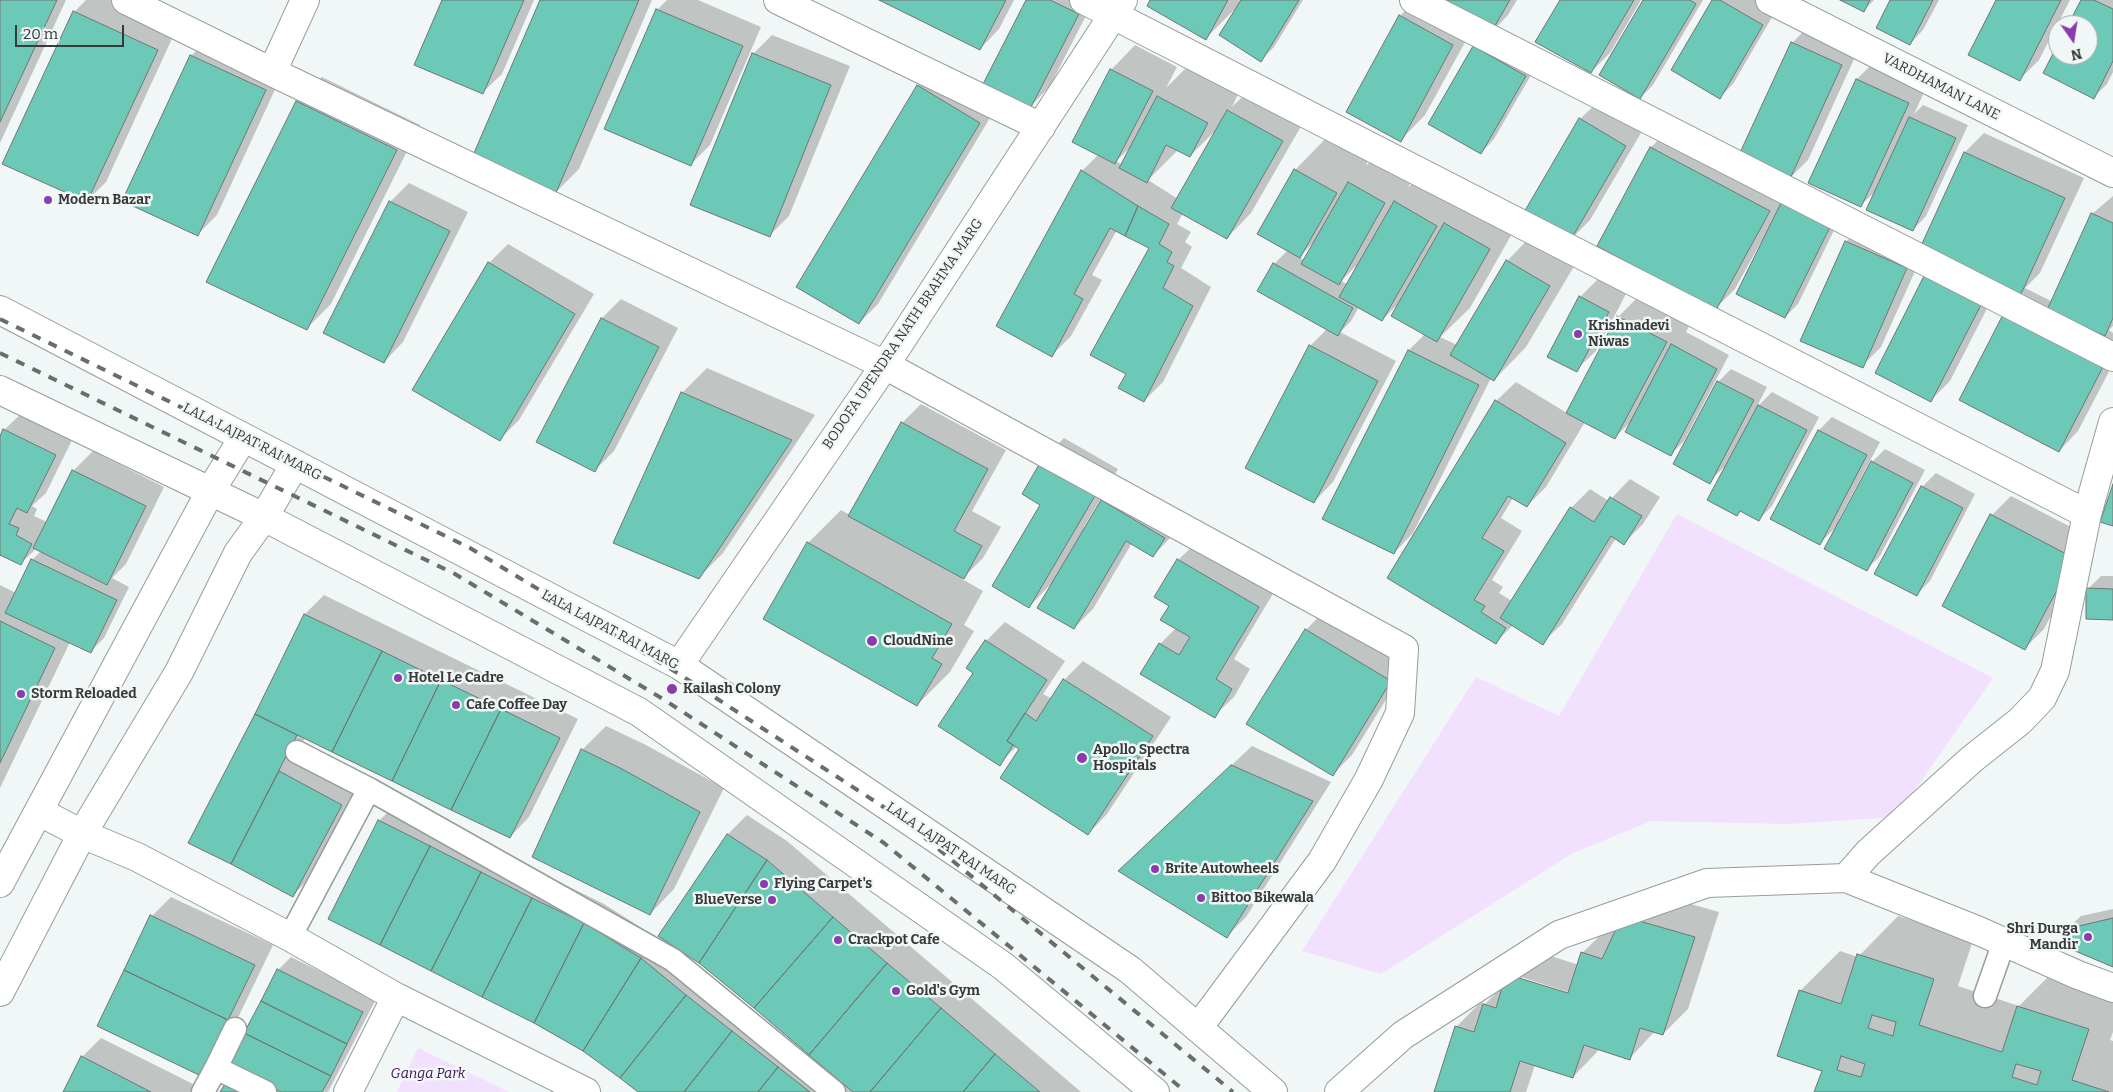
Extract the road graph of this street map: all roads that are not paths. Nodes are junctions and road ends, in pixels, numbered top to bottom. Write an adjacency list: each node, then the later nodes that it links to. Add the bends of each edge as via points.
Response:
1 (126, 0): 8 (street)
2 (305, 0): 8 (street)
3 (778, 0): 9 (street)
4 (1084, 0): 7 (street)
5 (1414, 0): 12 (street)
6 (1770, 0): 10 (street, VARDHAMAN LANE)
7 (1118, 8): 9 (street, BODOFA UPENDRA NATH BRAHMA MARG); 19 (street)
8 (272, 72): 13 (street)
9 (1040, 127): 13 (street, BODOFA UPENDRA NATH BRAHMA MARG)
10 (2113, 173)
11 (0, 310): 16 (street, LALA LAJPAT RAI MARG)
12 (2113, 357)
13 (885, 365): 21 (street, BODOFA UPENDRA NATH BRAHMA MARG); 34 (street, via 1404,648 1400,713 1369,779 1322,861)
14 (0, 390): 18 (street)
15 (2113, 422): 19 (street)
16 (243, 438): 17 (street, LALA LAJPAT RAI MARG); 18 (street)
17 (295, 464): 20 (street); 21 (street, LALA LAJPAT RAI MARG)
18 (211, 490): 20 (street); 24 (street)
19 (2087, 514): 26 (street, via 2055,671 2042,698 2020,721 1972,759 1868,853)
20 (264, 517): 25 (street, via 238,553 179,672); 42 (street, via 639,712 1003,966)
21 (679, 666): 34 (street, LALA LAJPAT RAI MARG, via 1130,970)
22 (297, 752): 23 (lane)
23 (369, 789): 28 (lane); 41 (lane, via 673,960)
24 (40, 812): 25 (street); 27 (street)
25 (82, 834): 28 (street, via 137,857); 31 (street)
26 (1846, 878): 29 (street); 44 (street, via 1707,882 1559,935 1403,1035)
27 (0, 883)
28 (290, 937): 33 (street)
29 (2004, 942): 30 (street, via 2078,976); 32 (lane)
30 (2113, 988)
31 (0, 992)
32 (1985, 996)
33 (396, 997): 39 (street); 40 (street)
34 (1198, 1028): 43 (street, LALA LAJPAT RAI MARG)
35 (235, 1029): 36 (lane)
36 (216, 1068): 37 (lane); 38 (lane)
37 (203, 1092)
38 (265, 1092)
39 (348, 1092)
40 (586, 1092)
41 (834, 1092)
42 (1155, 1092)
43 (1273, 1092)
44 (1339, 1092)

